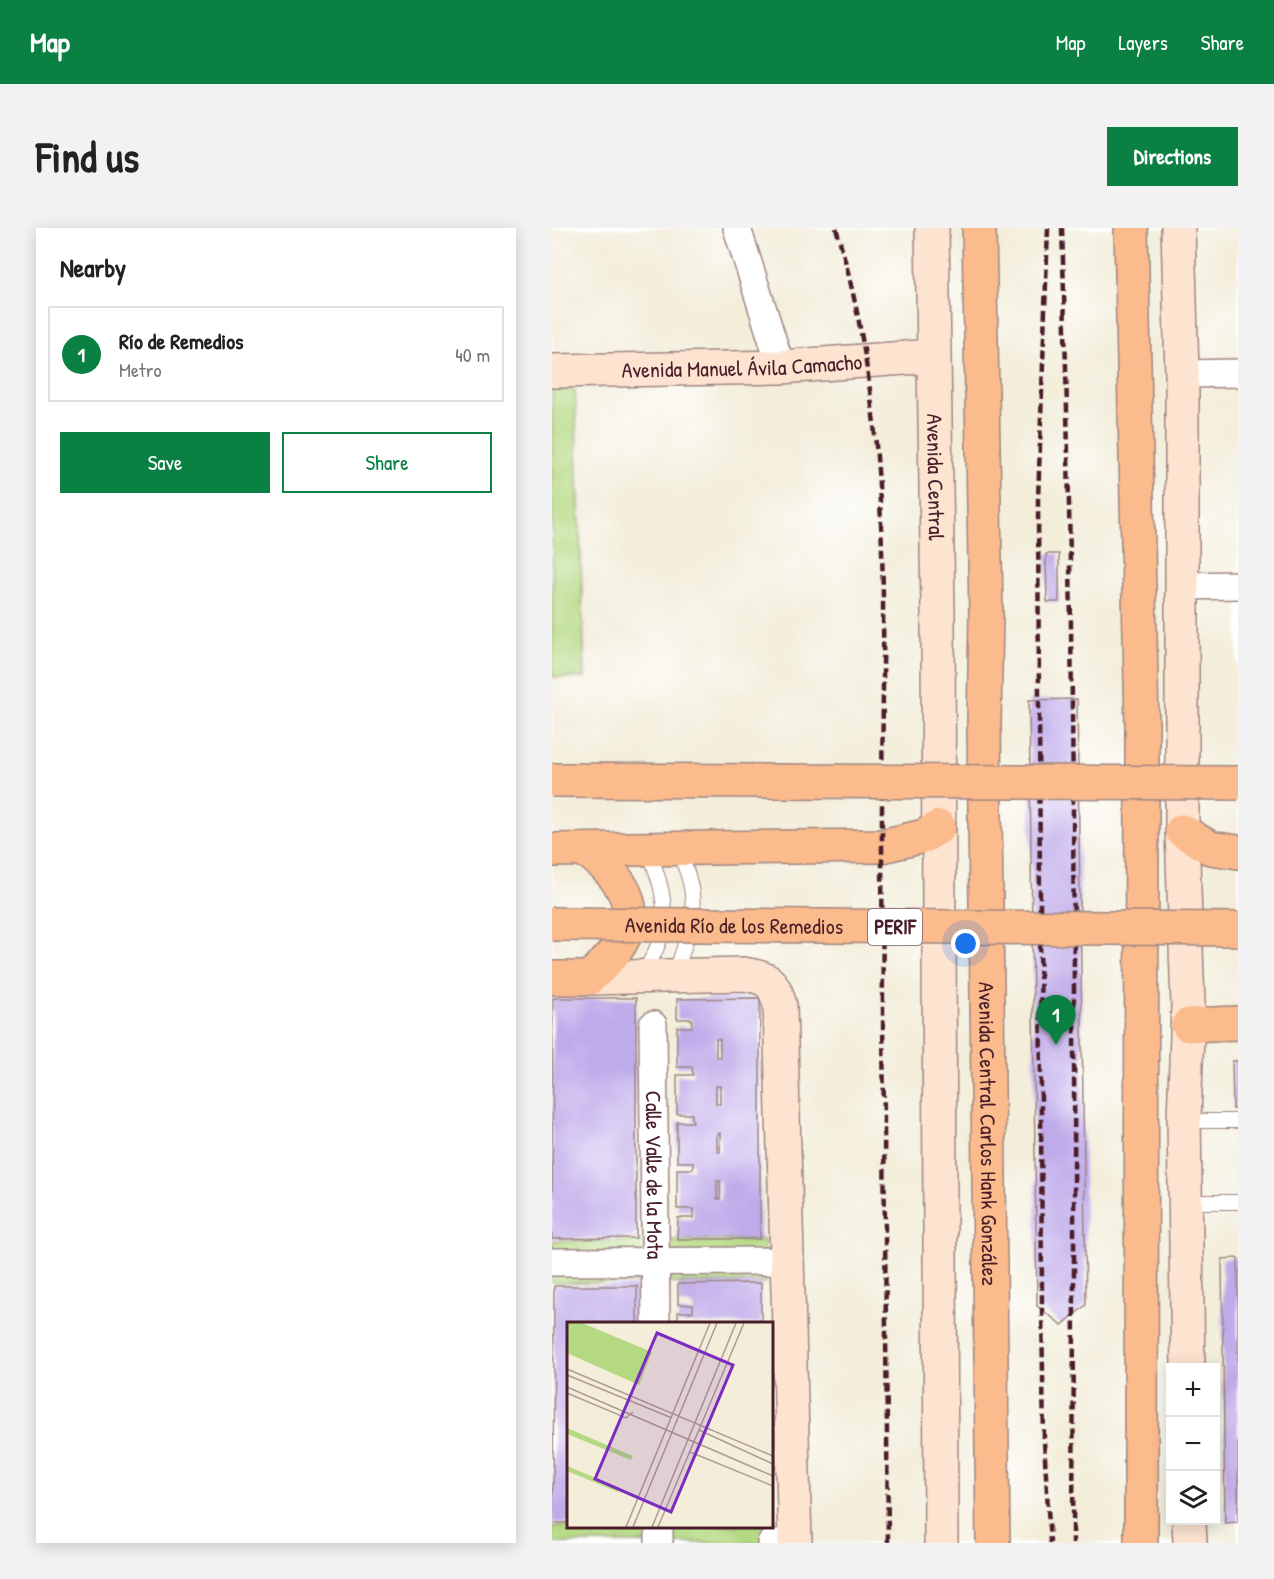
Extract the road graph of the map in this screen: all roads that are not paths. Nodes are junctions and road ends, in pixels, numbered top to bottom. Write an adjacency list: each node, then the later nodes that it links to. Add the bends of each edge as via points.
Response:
1 (737, 228): 9 (street)
2 (919, 228): 7 (main road)
3 (932, 228): 7 (main road, Avenida Central)
4 (979, 228): 46 (highway, Avenida Central Carlos Hank González)
5 (1131, 228): 47 (highway, via 1142,726)
6 (1178, 228): 12 (main road)
7 (934, 273): 8 (main road, Avenida Central)
8 (933, 356): 9 (main road, Avenida Manuel Ávila Camacho); 15 (main road, Avenida Central)
9 (781, 366): 10 (main road, Avenida Manuel Ávila Camacho)
10 (552, 371)
11 (1238, 373): 12 (street)
12 (1182, 374): 14 (main road)
13 (1238, 585): 14 (street)
14 (1182, 586): 19 (main road)
15 (938, 726): 18 (main road, Avenida Central Carlos Hank González)
16 (552, 780): 17 (highway, bridge)
17 (1238, 783)
18 (939, 827): 20 (highway, via 916,839 882,846); 45 (main road, Avenida Central Carlos Hank González)
19 (1182, 831): 23 (highway, via 1209,848); 32 (main road)
20 (662, 848): 22 (highway); 26 (lane, via 690,874 694,907); 27 (lane, via 661,936)
21 (552, 850): 22 (highway)
22 (587, 850): 29 (highway, via 616,877 630,916 626,936 612,958)
23 (1238, 852)
24 (552, 924): 25 (highway, Avenida Río de los Remedios / PERIF, bridge)
25 (1238, 929)
26 (675, 976): 27 (main road); 37 (main road, via 743,974 772,983 780,1006)
27 (642, 977): 29 (main road)
28 (552, 978): 29 (highway)
29 (589, 978)
30 (1238, 1023): 32 (highway)
31 (653, 1025): 39 (street, Calle Valle de la Mota)
32 (1188, 1025): 34 (main road)
33 (1238, 1120): 34 (lane)
34 (1184, 1121): 35 (main road)
35 (1186, 1202): 36 (lane); 41 (main road)
36 (1238, 1202)
37 (788, 1261): 39 (street); 44 (main road)
38 (552, 1262): 39 (street)
39 (656, 1262): 40 (street, Calle Valle de la Mota)
40 (656, 1322)
41 (1188, 1363)
42 (1189, 1525): 48 (main road)
43 (771, 1543): 44 (street)
44 (795, 1543)
45 (941, 1543)
46 (993, 1543)
47 (1141, 1543)
48 (1190, 1543)

